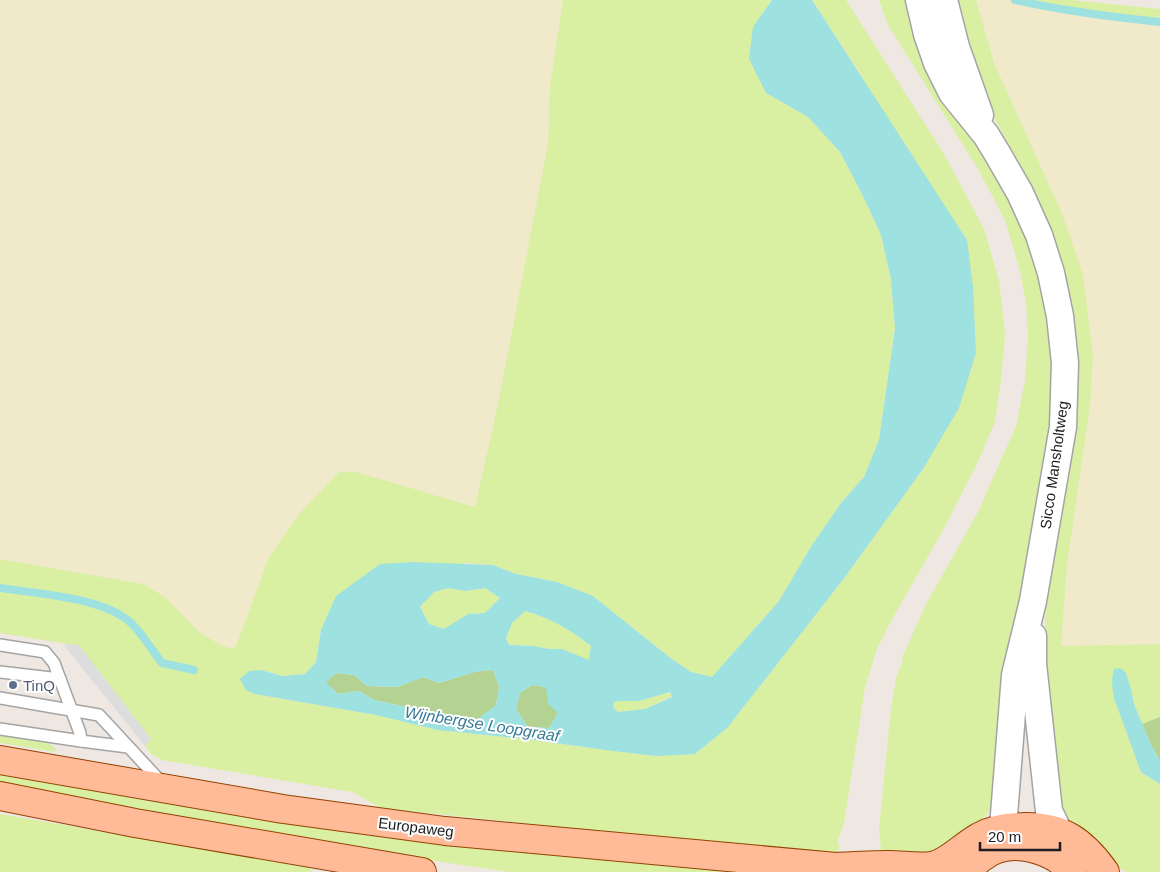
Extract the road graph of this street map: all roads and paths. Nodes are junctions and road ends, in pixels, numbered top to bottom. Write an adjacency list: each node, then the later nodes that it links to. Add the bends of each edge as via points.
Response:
1 (919, 0): 3 (street, Sicco Mansholtweg, via 937,63 952,93)
2 (944, 0): 3 (street, Sicco Mansholtweg, via 956,47)
3 (986, 135): 4 (street, Sicco Mansholtweg, via 1020,193 1039,235 1060,316 1065,363 1063,428)
4 (1033, 601): 16 (street, Sicco Mansholtweg, via 1033,664 1049,811); 17 (street, Sicco Mansholtweg, via 1015,675)
5 (0, 645): 7 (lane, via 45,652 54,663)
6 (0, 672): 7 (lane)
7 (60, 679): 9 (lane)
8 (0, 698): 9 (lane)
9 (71, 709): 11 (lane); 12 (lane, via 99,716)
10 (0, 729): 11 (lane)
11 (81, 741): 12 (lane)
12 (128, 747): 14 (lane)
13 (0, 760): 14 (main road, Europaweg)
14 (166, 788): 18 (main road, Europaweg, via 283,809 445,832)
15 (0, 796): 19 (main road, via 316,859)
16 (1058, 830): 17 (main road, via 1040,826); 22 (main road, via 1087,850)
17 (1002, 838): 18 (main road, Europaweg, via 980,837 931,866); 20 (main road); 21 (main road, via 1057,858)
18 (856, 868)
19 (422, 872)
20 (966, 872)
21 (1073, 872)
22 (1105, 872)

